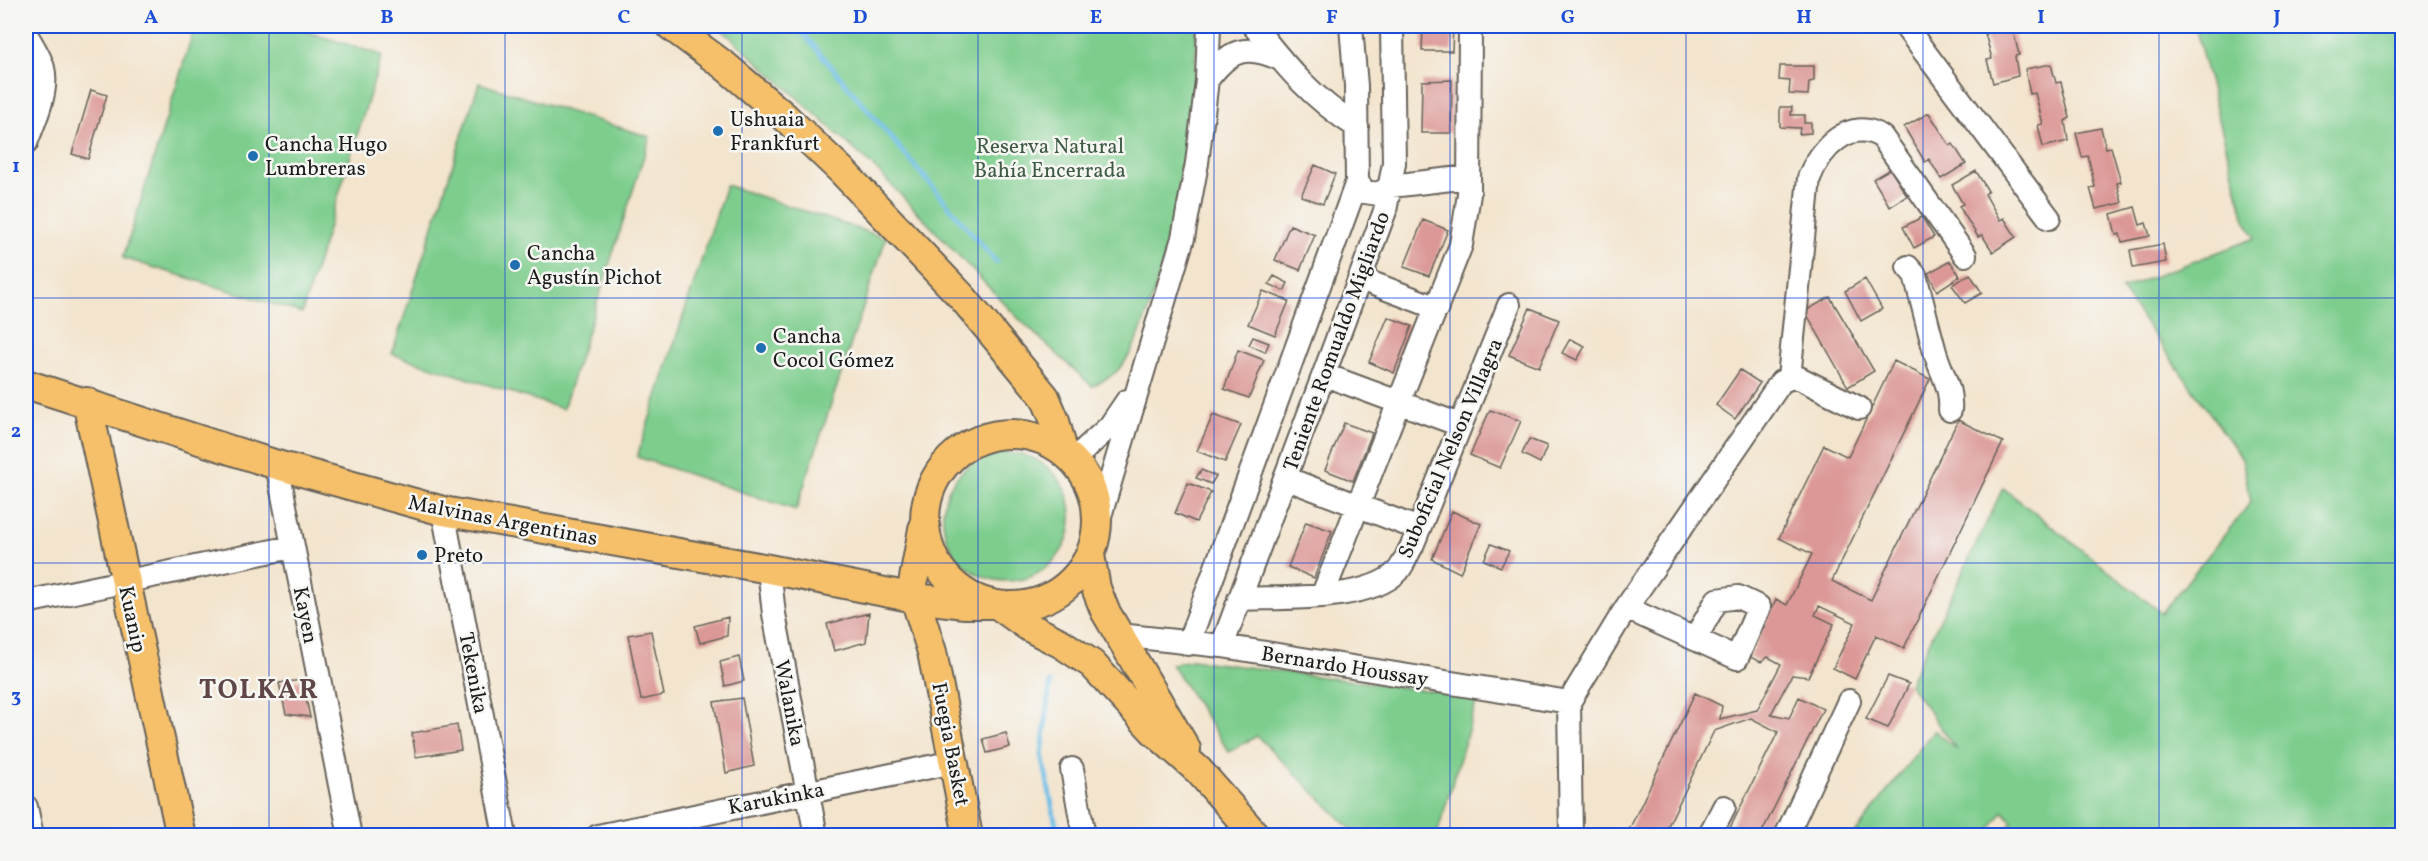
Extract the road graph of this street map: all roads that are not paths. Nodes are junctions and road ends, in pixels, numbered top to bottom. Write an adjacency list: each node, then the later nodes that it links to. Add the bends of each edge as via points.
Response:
1 (671, 26): 33 (main road, via 785,117 963,298 1045,397)
2 (1209, 26): 10 (street)
3 (1254, 26): 9 (street)
4 (1351, 26): 12 (street, Teniente Romualdo Migliardo)
5 (1392, 26): 11 (street, Teniente Romualdo Migliardo)
6 (1470, 26): 15 (street)
7 (1905, 26): 18 (street)
8 (26, 34): 14 (street, via 39,59 44,81)
9 (1280, 59): 10 (street, via 1261,51 1245,50 1230,55); 13 (street, via 1314,97)
10 (1207, 80): 24 (street, via 1192,199)
11 (1393, 86): 12 (street, via 1386,78 1372,75 1360,80); 17 (street, Teniente Romualdo Migliardo)
12 (1356, 87): 13 (street, Teniente Romualdo Migliardo)
13 (1357, 127): 16 (street, Teniente Romualdo Migliardo)
14 (26, 143)
15 (1469, 177): 17 (street); 23 (street, via 1461,245)
16 (1357, 182): 17 (street, via 1371,194 1385,192); 53 (street, Teniente Romualdo Migliardo)
17 (1391, 186): 21 (street, Teniente Romualdo Migliardo)
18 (2049, 218)
19 (1965, 255): 26 (street, via 1882,137 1862,130 1839,137 1820,155 1809,178)
20 (1908, 267): 31 (street, via 1915,275 1935,352 1949,386)
21 (1361, 279): 23 (street); 25 (street, Teniente Romualdo Migliardo)
22 (1509, 305): 32 (street, Suboficial Nelson Villagra)
23 (1437, 308): 29 (street)
24 (1142, 373): 33 (street, via 1110,426); 39 (street)
25 (1325, 375): 29 (street); 35 (street, Teniente Romualdo Migliardo)
26 (1789, 378): 30 (street, via 1808,382); 50 (street, via 1775,389 1675,524)
27 (26, 384): 28 (main road, Malvinas Argentinas)
28 (87, 402): 34 (main road, Malvinas Argentinas); 44 (main road, Kuanip)
29 (1400, 403): 32 (street); 36 (street)
30 (1859, 408)
31 (1950, 410)
32 (1460, 426): 40 (street, Suboficial Nelson Villagra)
33 (1068, 456): 38 (main road, via 1042,440 1020,434 996,435 973,442 938,473 928,495); 39 (main road, via 1087,480 1095,502)
34 (277, 465): 37 (main road, Malvinas Argentinas); 41 (street, Kayen)
35 (1285, 478): 36 (street); 46 (street, Teniente Romualdo Migliardo)
36 (1358, 506): 40 (street); 45 (street)
37 (443, 511): 43 (main road, Malvinas Argentinas); 67 (street, Tekenika)
38 (925, 518): 47 (main road, via 914,584); 49 (main road, via 927,542 951,582 970,596)
39 (1096, 526): 42 (main road)
40 (1419, 529): 45 (street, Suboficial Nelson Villagra, via 1399,569 1385,581 1349,593)
41 (292, 547): 44 (street); 66 (street, Kayen)
42 (1090, 555): 49 (main road, via 1072,579 1050,597 1017,606); 51 (main road, via 1096,588)
43 (769, 569): 47 (main road, Malvinas Argentinas); 60 (street, Walanika)
44 (125, 582): 48 (street); 65 (main road, Kuanip)
45 (1323, 594): 46 (street, Suboficial Nelson Villagra)
46 (1239, 599): 54 (street, Teniente Romualdo Migliardo)
47 (927, 600): 49 (main road, Malvinas Argentinas); 57 (main road, Fuegia Basket, via 932,652)
48 (26, 602)
49 (995, 604): 59 (main road, via 1080,654 1152,730)
50 (1620, 609): 52 (street); 56 (street)
51 (1119, 635): 53 (street, Bernardo Houssay); 59 (main road)
52 (1695, 639)
53 (1188, 644): 54 (street, Bernardo Houssay)
54 (1222, 646): 56 (street, Bernardo Houssay)
55 (1849, 701): 75 (street)
56 (1569, 702): 73 (street)
57 (954, 762): 60 (street, Karukinka); 70 (main road, Fuegia Basket)
58 (1072, 769): 71 (street)
59 (1199, 771): 72 (main road)
60 (807, 791): 63 (street, Karukinka); 69 (street, Walanika)
61 (26, 807): 64 (street)
62 (1724, 807): 74 (street)
63 (658, 829): 68 (street, Karukinka)
64 (32, 836)
65 (181, 836)
66 (350, 836)
67 (505, 836)
68 (598, 836)
69 (816, 836)
70 (968, 836)
71 (1084, 836)
72 (1257, 836)
73 (1571, 836)
74 (1709, 836)
75 (1786, 836)

